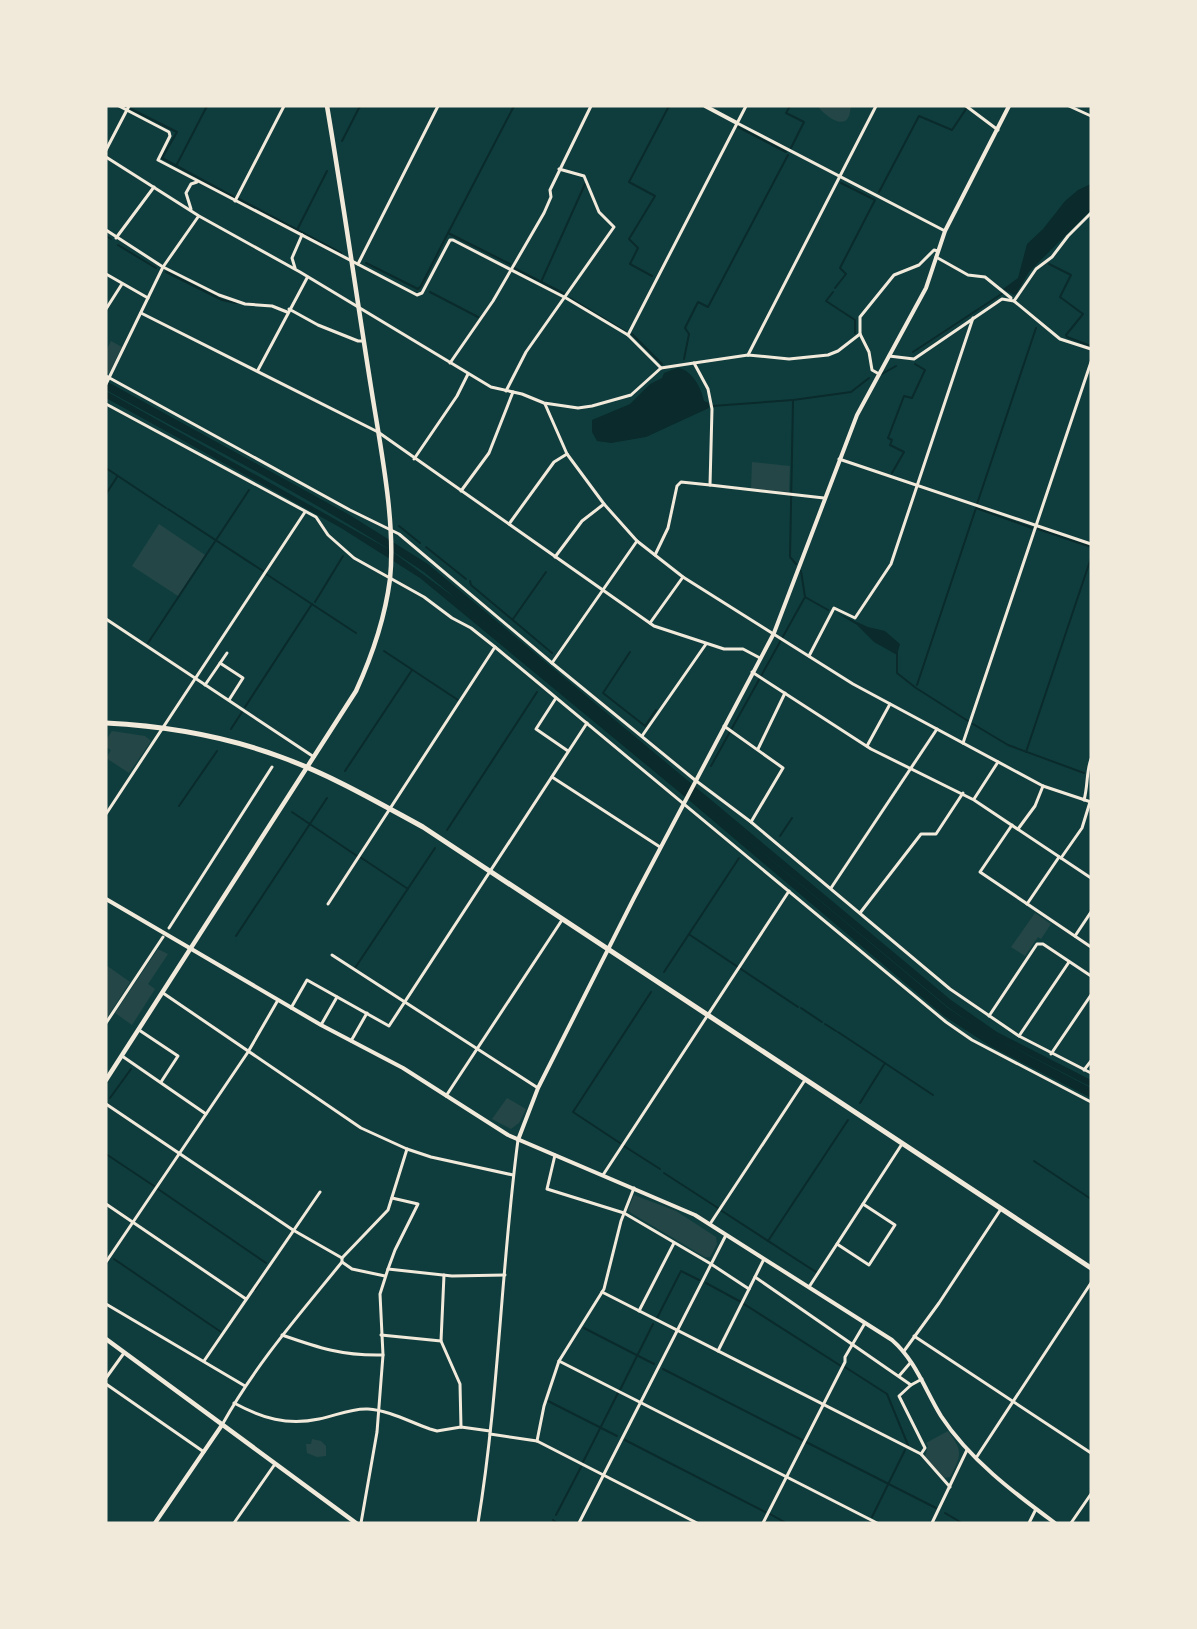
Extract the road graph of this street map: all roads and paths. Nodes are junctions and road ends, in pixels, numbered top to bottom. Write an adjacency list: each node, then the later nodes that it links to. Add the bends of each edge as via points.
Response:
1 (119, 106): 12 (street)
2 (284, 106): 22 (street)
3 (327, 106): 31 (main road)
4 (438, 106): 31 (street)
5 (592, 106): 18 (street)
6 (705, 106): 14 (street)
7 (746, 106): 14 (street)
8 (876, 106): 19 (street)
9 (966, 106): 15 (street)
10 (1009, 106): 15 (street)
11 (1070, 106): 13 (street)
12 (128, 108): 16 (street); 20 (street, via 169,132 158,160)
13 (1091, 116)
14 (737, 123): 19 (street); 47 (street)
15 (998, 130): 26 (street)
16 (106, 150)
17 (106, 157): 21 (street)
18 (560, 169): 33 (street, via 544,213); 39 (street, via 582,173 599,212 614,227)
19 (840, 176): 26 (street); 50 (street)
20 (196, 182): 22 (street); 24 (street, via 191,184 186,194 189,208)
21 (154, 187): 24 (street); 28 (street)
22 (235, 201): 27 (street)
23 (1091, 213): 40 (street, via 1052,257 1036,269)
24 (198, 216): 32 (street); 34 (street)
25 (106, 230): 28 (street)
26 (945, 231): 29 (street)
27 (302, 235): 31 (street); 34 (street, via 292,258 294,267)
28 (116, 238): 32 (street)
29 (938, 251): 30 (street); 46 (street, via 934,250 919,265 894,275 860,317)
30 (936, 257): 40 (street, via 968,275 986,277); 51 (street, via 926,288)
31 (355, 263): 33 (street, via 417,295 422,293 450,240); 41 (main road)
32 (163, 267): 38 (street); 43 (street, via 245,304)
33 (510, 269): 39 (street); 53 (street, via 493,301)
34 (300, 272): 36 (street)
35 (106, 274): 37 (street)
36 (308, 278): 41 (street); 43 (street)
37 (122, 284): 38 (street); 42 (street)
38 (148, 298): 44 (street)
39 (566, 298): 47 (street); 61 (street, via 526,352)
40 (1013, 300): 45 (street, via 1002,299); 49 (street, via 1060,339)
41 (358, 307): 48 (main road); 53 (street)
42 (106, 309)
43 (288, 310): 48 (street, via 318,325); 56 (street)
44 (141, 313): 56 (street); 59 (street)
45 (973, 318): 51 (street, via 914,359); 70 (street)
46 (860, 334): 50 (street, via 828,355 789,359); 58 (street, via 869,352 872,370)
47 (628, 335): 55 (street)
48 (364, 341): 65 (main road)
49 (1091, 349)
50 (748, 355): 54 (street)
51 (888, 356): 58 (street)
52 (1091, 362): 76 (street)
53 (450, 363): 57 (street)
54 (694, 363): 55 (street); 69 (street, via 708,389 712,409)
55 (661, 368): 63 (street, via 631,395 604,404 578,408)
56 (258, 370): 65 (street)
57 (468, 374): 61 (street); 67 (street, via 457,396)
58 (879, 374): 68 (street)
59 (108, 378): 60 (street); 77 (street)
60 (106, 384)
61 (506, 391): 62 (street)
62 (513, 392): 63 (street); 71 (street, via 489,453)
63 (544, 403): 66 (street)
64 (106, 404): 74 (street)
65 (378, 432): 67 (street); 77 (main road)
66 (567, 454): 73 (street); 75 (street, via 554,462)
67 (414, 458): 71 (street)
68 (839, 459): 70 (street); 72 (street)
69 (710, 486): 72 (street); 80 (street, via 681,482 677,486 668,528)
70 (917, 486): 76 (street); 91 (street, via 891,564 855,618 834,608)
71 (461, 491): 75 (street)
72 (824, 498): 87 (street)
73 (604, 504): 78 (street); 81 (street, via 582,521)
74 (305, 512): 83 (street, via 316,517 328,535 354,558); 96 (street)
75 (509, 524): 81 (street)
76 (1036, 526): 79 (street); 108 (street)
77 (390, 531): 83 (main road); 94 (street, via 420,550)
78 (637, 541): 80 (street); 84 (street)
79 (1091, 544)
80 (655, 555): 82 (street)
81 (555, 557): 84 (street)
82 (683, 577): 86 (street); 87 (street)
83 (390, 580): 89 (street, via 424,597); 112 (main road, via 369,663 356,691)
84 (603, 591): 86 (street); 94 (street)
85 (106, 620): 96 (street)
86 (650, 623): 88 (street)
87 (774, 634): 91 (street); 92 (street)
88 (706, 644): 92 (street, via 724,650 743,649); 107 (street)
89 (495, 647): 99 (street); 126 (street)
90 (227, 653): 93 (street)
91 (810, 656): 101 (street)
92 (760, 658): 95 (street)
93 (220, 663): 97 (street); 100 (street, via 242,678)
94 (552, 663): 107 (street)
95 (754, 674): 98 (street); 104 (street)
96 (195, 678): 97 (street); 105 (street)
97 (205, 685): 100 (street)
98 (785, 693): 109 (street); 110 (street)
99 (556, 698): 103 (street); 111 (street, via 536,729)
100 (228, 700): 112 (street)
101 (890, 704): 106 (street); 109 (street)
102 (106, 723): 105 (highway)
103 (587, 723): 111 (street); 124 (street)
104 (725, 727): 110 (street); 119 (street)
105 (162, 728): 116 (highway, via 236,742); 127 (street)
106 (937, 729): 108 (street); 117 (street)
107 (642, 736): 119 (street)
108 (963, 743): 114 (street)
109 (867, 746): 117 (street)
110 (758, 749): 128 (street, via 783,768)
111 (568, 751): 118 (street)
112 (314, 757): 116 (main road)
113 (1091, 759): 123 (street, via 1086,772)
114 (998, 762): 120 (street); 122 (street)
115 (272, 767): 143 (street)
116 (307, 768): 126 (highway); 147 (main road)
117 (911, 768): 121 (street); 135 (street)
118 (552, 777): 131 (street); 133 (street)
119 (695, 780): 124 (street); 128 (street)
120 (1043, 786): 123 (street); 130 (street, via 1035,806)
121 (962, 793): 122 (street); 141 (street, via 936,834 921,834)
122 (974, 800): 129 (street)
123 (1084, 800): 125 (street)
124 (683, 801): 131 (street); 136 (street)
125 (1091, 802): 132 (street, via 1082,828)
126 (390, 809): 133 (highway); 138 (street)
127 (106, 814)
128 (751, 822): 135 (street)
129 (1012, 825): 130 (street); 139 (street, via 980,872)
130 (1018, 829): 132 (street)
131 (660, 847): 148 (street)
132 (1060, 857): 134 (street); 139 (street)
133 (490, 871): 142 (highway); 156 (street)
134 (1091, 878)
135 (831, 888): 141 (street)
136 (789, 891): 159 (street); 178 (street, via 946,1022 972,1040)
137 (106, 898): 147 (street)
138 (328, 904)
139 (1027, 904): 144 (street)
140 (1091, 912): 144 (street)
141 (860, 913): 160 (street)
142 (562, 920): 148 (highway); 166 (street)
143 (169, 928)
144 (1075, 936): 146 (street)
145 (163, 937): 161 (street)
146 (1091, 947)
147 (191, 948): 152 (main road); 155 (street)
148 (607, 950): 159 (highway); 176 (street)
149 (332, 955): 156 (street)
150 (1069, 962): 151 (street); 160 (street, via 1043,944 1036,944); 164 (street)
151 (1091, 976)
152 (163, 993): 163 (main road); 167 (street)
153 (1091, 995): 168 (street)
154 (337, 997): 157 (street, via 307,980); 158 (street); 162 (street)
155 (278, 1000): 157 (street); 167 (street)
156 (404, 1001): 158 (street, via 388,1026); 166 (street)
157 (291, 1008): 162 (street)
158 (367, 1014): 165 (street)
159 (707, 1014): 174 (highway); 187 (street)
160 (989, 1016): 164 (street)
161 (106, 1023)
162 (321, 1025): 165 (street)
163 (139, 1030): 169 (main road); 175 (street, via 178,1056)
164 (1019, 1036): 168 (street)
165 (350, 1042): 177 (street, via 403,1068)
166 (477, 1049): 176 (street); 177 (street)
167 (248, 1052): 180 (street); 183 (street, via 361,1128)
168 (1051, 1054): 171 (street)
169 (122, 1056): 173 (main road); 175 (street)
170 (1091, 1061): 171 (street)
171 (1084, 1070): 172 (street)
172 (1091, 1073)
173 (106, 1080)
174 (805, 1080): 182 (highway); 196 (street)
175 (161, 1082): 180 (street)
176 (538, 1088): 181 (street)
177 (446, 1096): 181 (street)
178 (1091, 1102)
179 (106, 1104): 184 (street)
180 (206, 1114): 184 (street)
181 (518, 1140): 185 (street); 186 (street)
182 (902, 1144): 192 (street); 193 (highway)
183 (407, 1149): 186 (street); 190 (street)
184 (180, 1153): 195 (street); 197 (street)
185 (555, 1155): 187 (street); 194 (street, via 547,1189)
186 (513, 1175): 209 (street)
187 (604, 1175): 188 (street)
188 (634, 1188): 194 (street); 196 (street, via 676,1205)
189 (320, 1192): 197 (street)
190 (392, 1198): 202 (street, via 388,1210); 206 (street, via 418,1204 394,1250)
191 (106, 1204): 195 (street)
192 (863, 1204): 200 (street); 200 (street, via 895,1226 869,1265)
193 (1001, 1209): 205 (highway); 222 (street)
194 (624, 1213): 199 (street); 214 (street)
195 (133, 1222): 203 (street); 215 (street)
196 (710, 1224): 198 (street)
197 (293, 1230): 202 (street); 215 (street)
198 (726, 1235): 201 (street); 204 (street)
199 (674, 1243): 204 (street); 217 (street)
200 (837, 1244): 212 (street)
201 (764, 1259): 210 (street); 212 (street)
202 (342, 1260): 208 (street, via 352,1269); 220 (street)
203 (106, 1262)
204 (711, 1264): 213 (street); 219 (street)
205 (1091, 1268)
206 (388, 1269): 207 (street); 208 (street)
207 (444, 1275): 209 (street); 224 (street)
208 (385, 1276): 221 (street, via 380,1294)
209 (505, 1276): 246 (street)
210 (755, 1277): 213 (street); 225 (street)
211 (1091, 1283): 239 (street)
212 (809, 1287): 218 (street)
213 (749, 1289): 226 (street)
214 (602, 1292): 217 (street); 230 (street)
215 (246, 1299): 231 (street)
216 (106, 1304): 231 (street)
217 (639, 1311): 219 (street)
218 (865, 1323): 225 (street); 227 (street)
219 (677, 1331): 226 (street); 240 (street)
220 (282, 1335): 229 (street, via 354,1356); 238 (street)
221 (381, 1335): 224 (street); 229 (street)
222 (914, 1336): 227 (street); 239 (street)
223 (106, 1339): 228 (main road)
224 (441, 1341): 245 (street, via 460,1384)
225 (853, 1343): 233 (street); 242 (street)
226 (718, 1351): 242 (street)
227 (904, 1351): 232 (street)
228 (124, 1353): 234 (street); 244 (main road)
229 (383, 1355): 243 (street)
230 (560, 1360): 240 (street); 247 (street, via 544,1406)
231 (204, 1361): 238 (street)
232 (911, 1361): 233 (street); 235 (street)
233 (899, 1377): 237 (street)
234 (106, 1378)
235 (922, 1379): 237 (street); 248 (street, via 942,1417)
236 (106, 1384): 249 (street)
237 (911, 1385): 251 (street, via 899,1396 925,1448)
238 (245, 1386): 241 (street)
239 (1013, 1401): 250 (street); 252 (street)
240 (640, 1402): 254 (street); 255 (street)
241 (234, 1403): 243 (street, via 249,1412 286,1423 318,1420 357,1409); 244 (street)
242 (823, 1405): 251 (street); 255 (street)
243 (379, 1410): 245 (street, via 430,1430); 262 (street)
244 (222, 1425): 249 (street); 253 (main road)
245 (461, 1427): 246 (street)
246 (490, 1433): 247 (street); 263 (street)
247 (538, 1442): 254 (street)
248 (968, 1450): 252 (street); 256 (street)
249 (205, 1453): 259 (street)
250 (1091, 1453)
251 (921, 1454): 256 (street)
252 (976, 1458): 258 (street)
253 (275, 1464): 260 (street); 261 (main road)
254 (603, 1475): 264 (street); 265 (street)
255 (786, 1477): 266 (street); 267 (street)
256 (950, 1487): 268 (street)
257 (1091, 1494): 271 (street)
258 (1036, 1509): 269 (street); 270 (street)
259 (155, 1523)
260 (234, 1523)
261 (356, 1523)
262 (361, 1523)
263 (478, 1523)
264 (579, 1523)
265 (697, 1523)
266 (763, 1523)
267 (877, 1523)
268 (932, 1523)
269 (1029, 1523)
270 (1055, 1523)
271 (1071, 1523)

